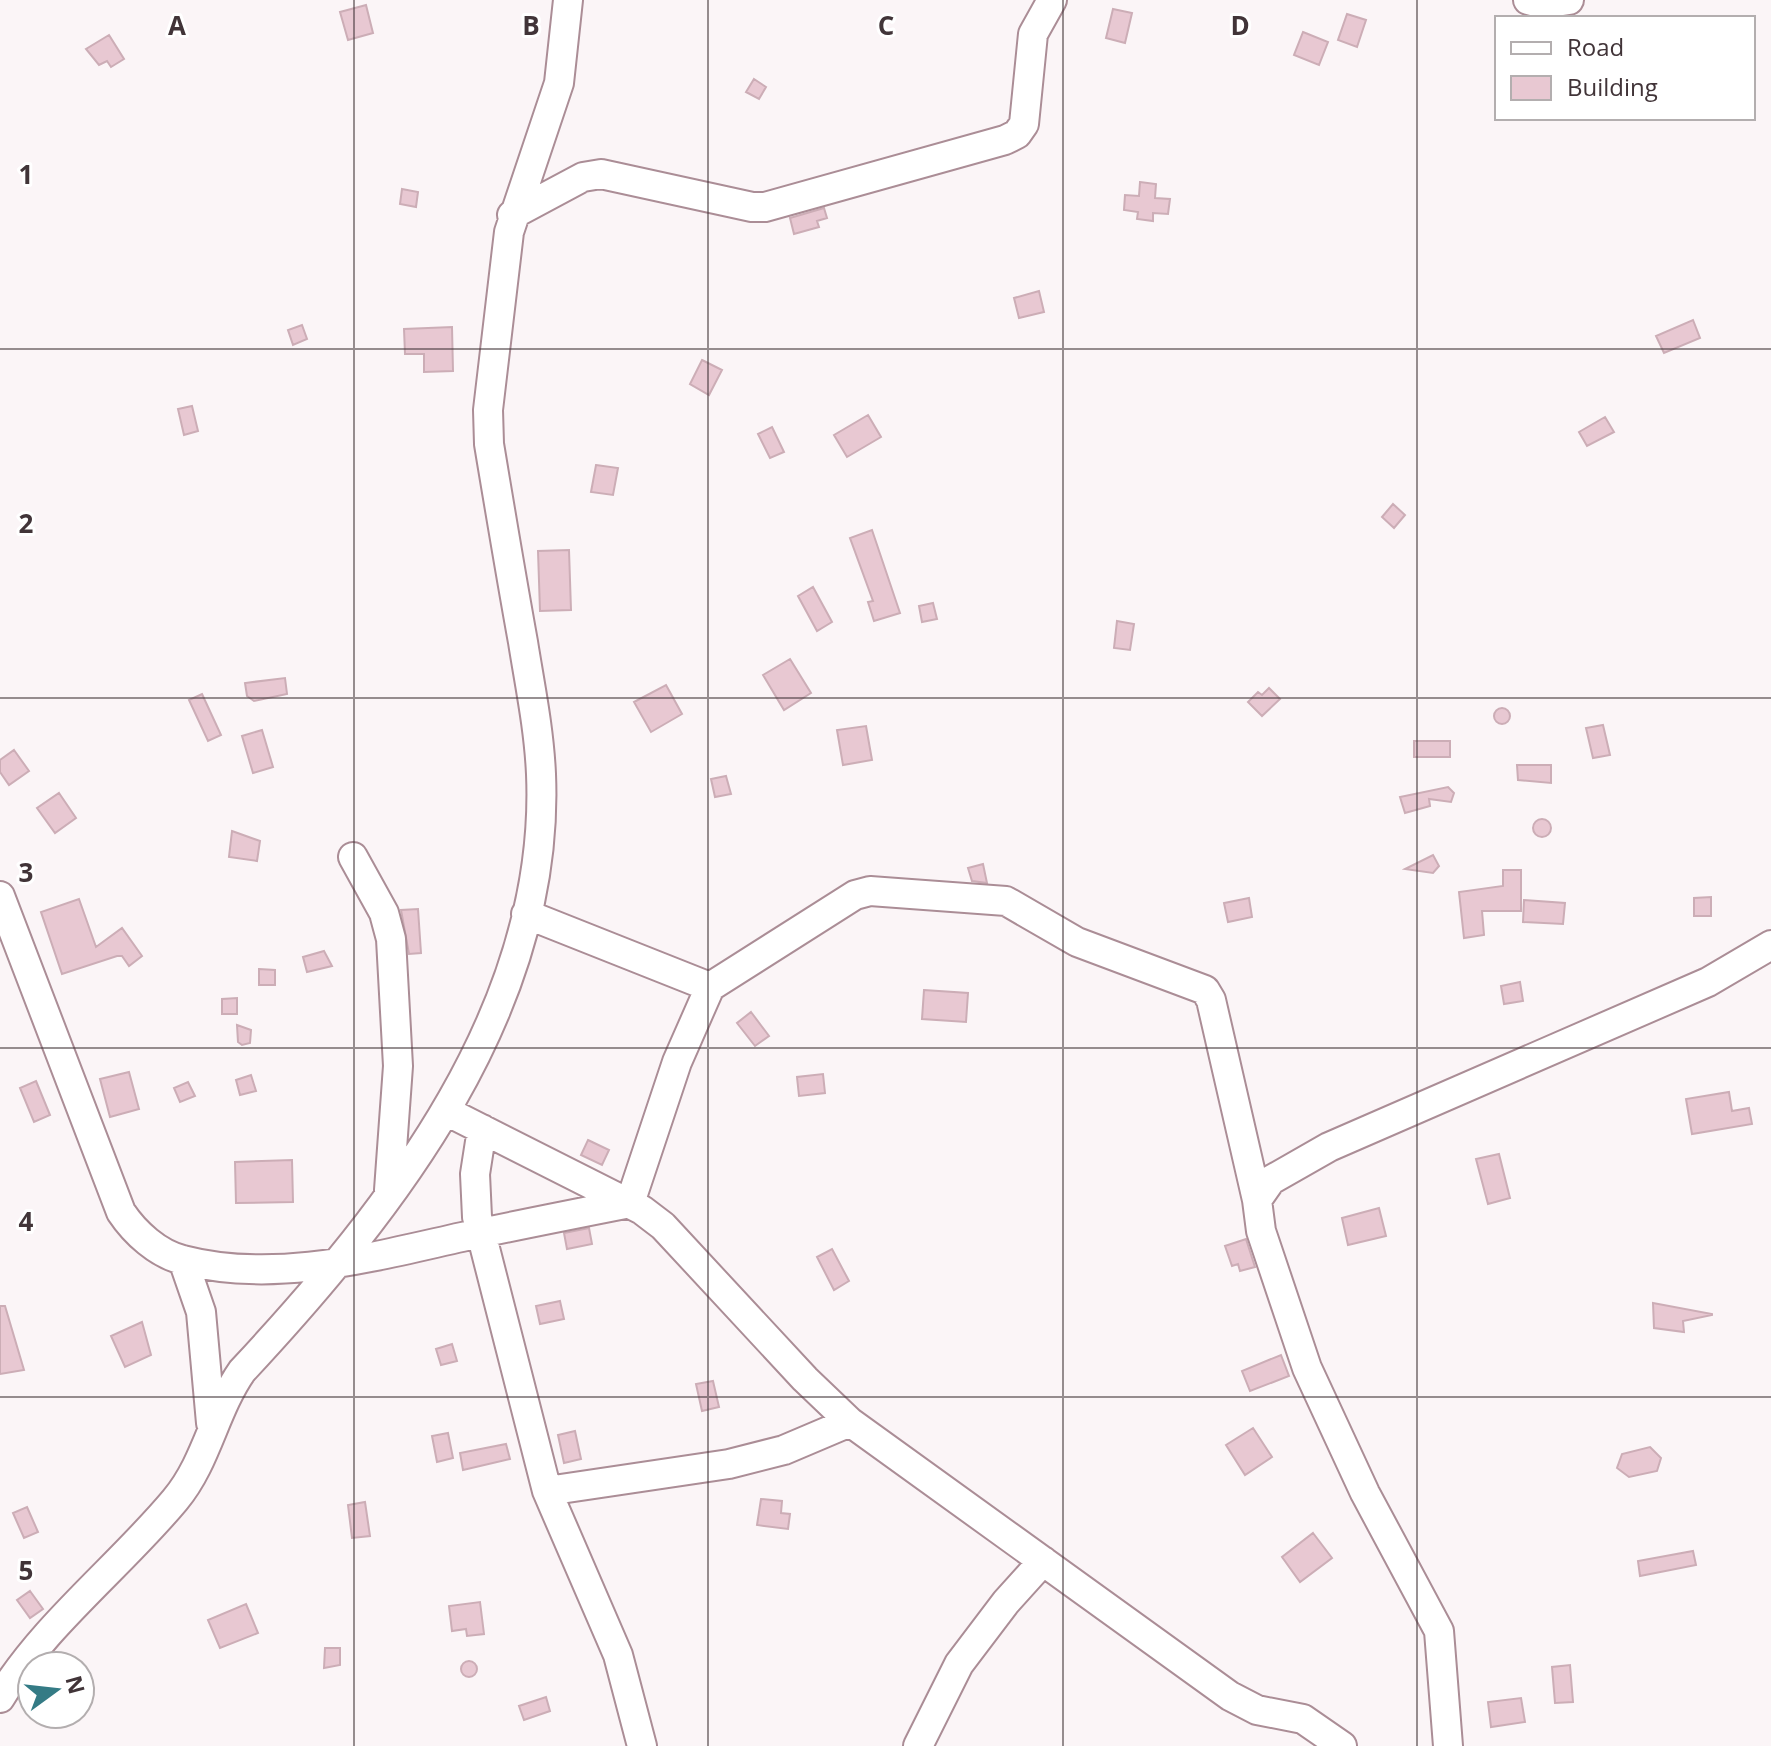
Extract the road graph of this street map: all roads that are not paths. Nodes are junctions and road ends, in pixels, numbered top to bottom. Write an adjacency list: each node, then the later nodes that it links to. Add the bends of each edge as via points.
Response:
1 (568, 0): 5 (street, via 559,83)
2 (1052, 0): 5 (street, via 1033,34 1024,124 1005,140 765,207 601,174 583,177)
3 (1528, 0): 4 (street)
4 (1569, 0)
5 (512, 215): 8 (street, via 488,427 540,765 538,855)
6 (353, 857): 13 (street, via 389,924 394,968 398,1096)
7 (0, 896): 17 (street, via 121,1212 154,1246)
8 (526, 914): 10 (street); 11 (street, via 490,1024)
9 (1771, 945): 14 (street, via 1694,988 1329,1147 1271,1180)
10 (710, 987): 14 (street, via 870,891 1006,901 1077,942 1205,990); 15 (street, via 677,1062)
11 (446, 1111): 12 (street); 13 (street)
12 (482, 1129): 15 (street); 16 (street, via 474,1193)
13 (388, 1195): 18 (street)
14 (1257, 1200): 27 (street, via 1261,1231 1307,1368 1365,1493 1439,1631)
15 (630, 1203): 16 (street); 19 (street, via 663,1226)
16 (481, 1233): 18 (street); 21 (street)
17 (183, 1260): 18 (street, via 262,1268); 20 (street, via 204,1329)
18 (339, 1264): 20 (street, via 242,1371)
19 (850, 1422): 21 (street, via 784,1450 729,1464); 22 (street)
20 (212, 1440): 23 (street, via 174,1502 38,1646)
21 (547, 1491): 24 (street, via 618,1655)
22 (1043, 1561): 25 (street, via 959,1664); 26 (street, via 1230,1696 1257,1710 1303,1719)
23 (0, 1698)
24 (642, 1746)
25 (918, 1746)
26 (1342, 1746)
27 (1448, 1746)

